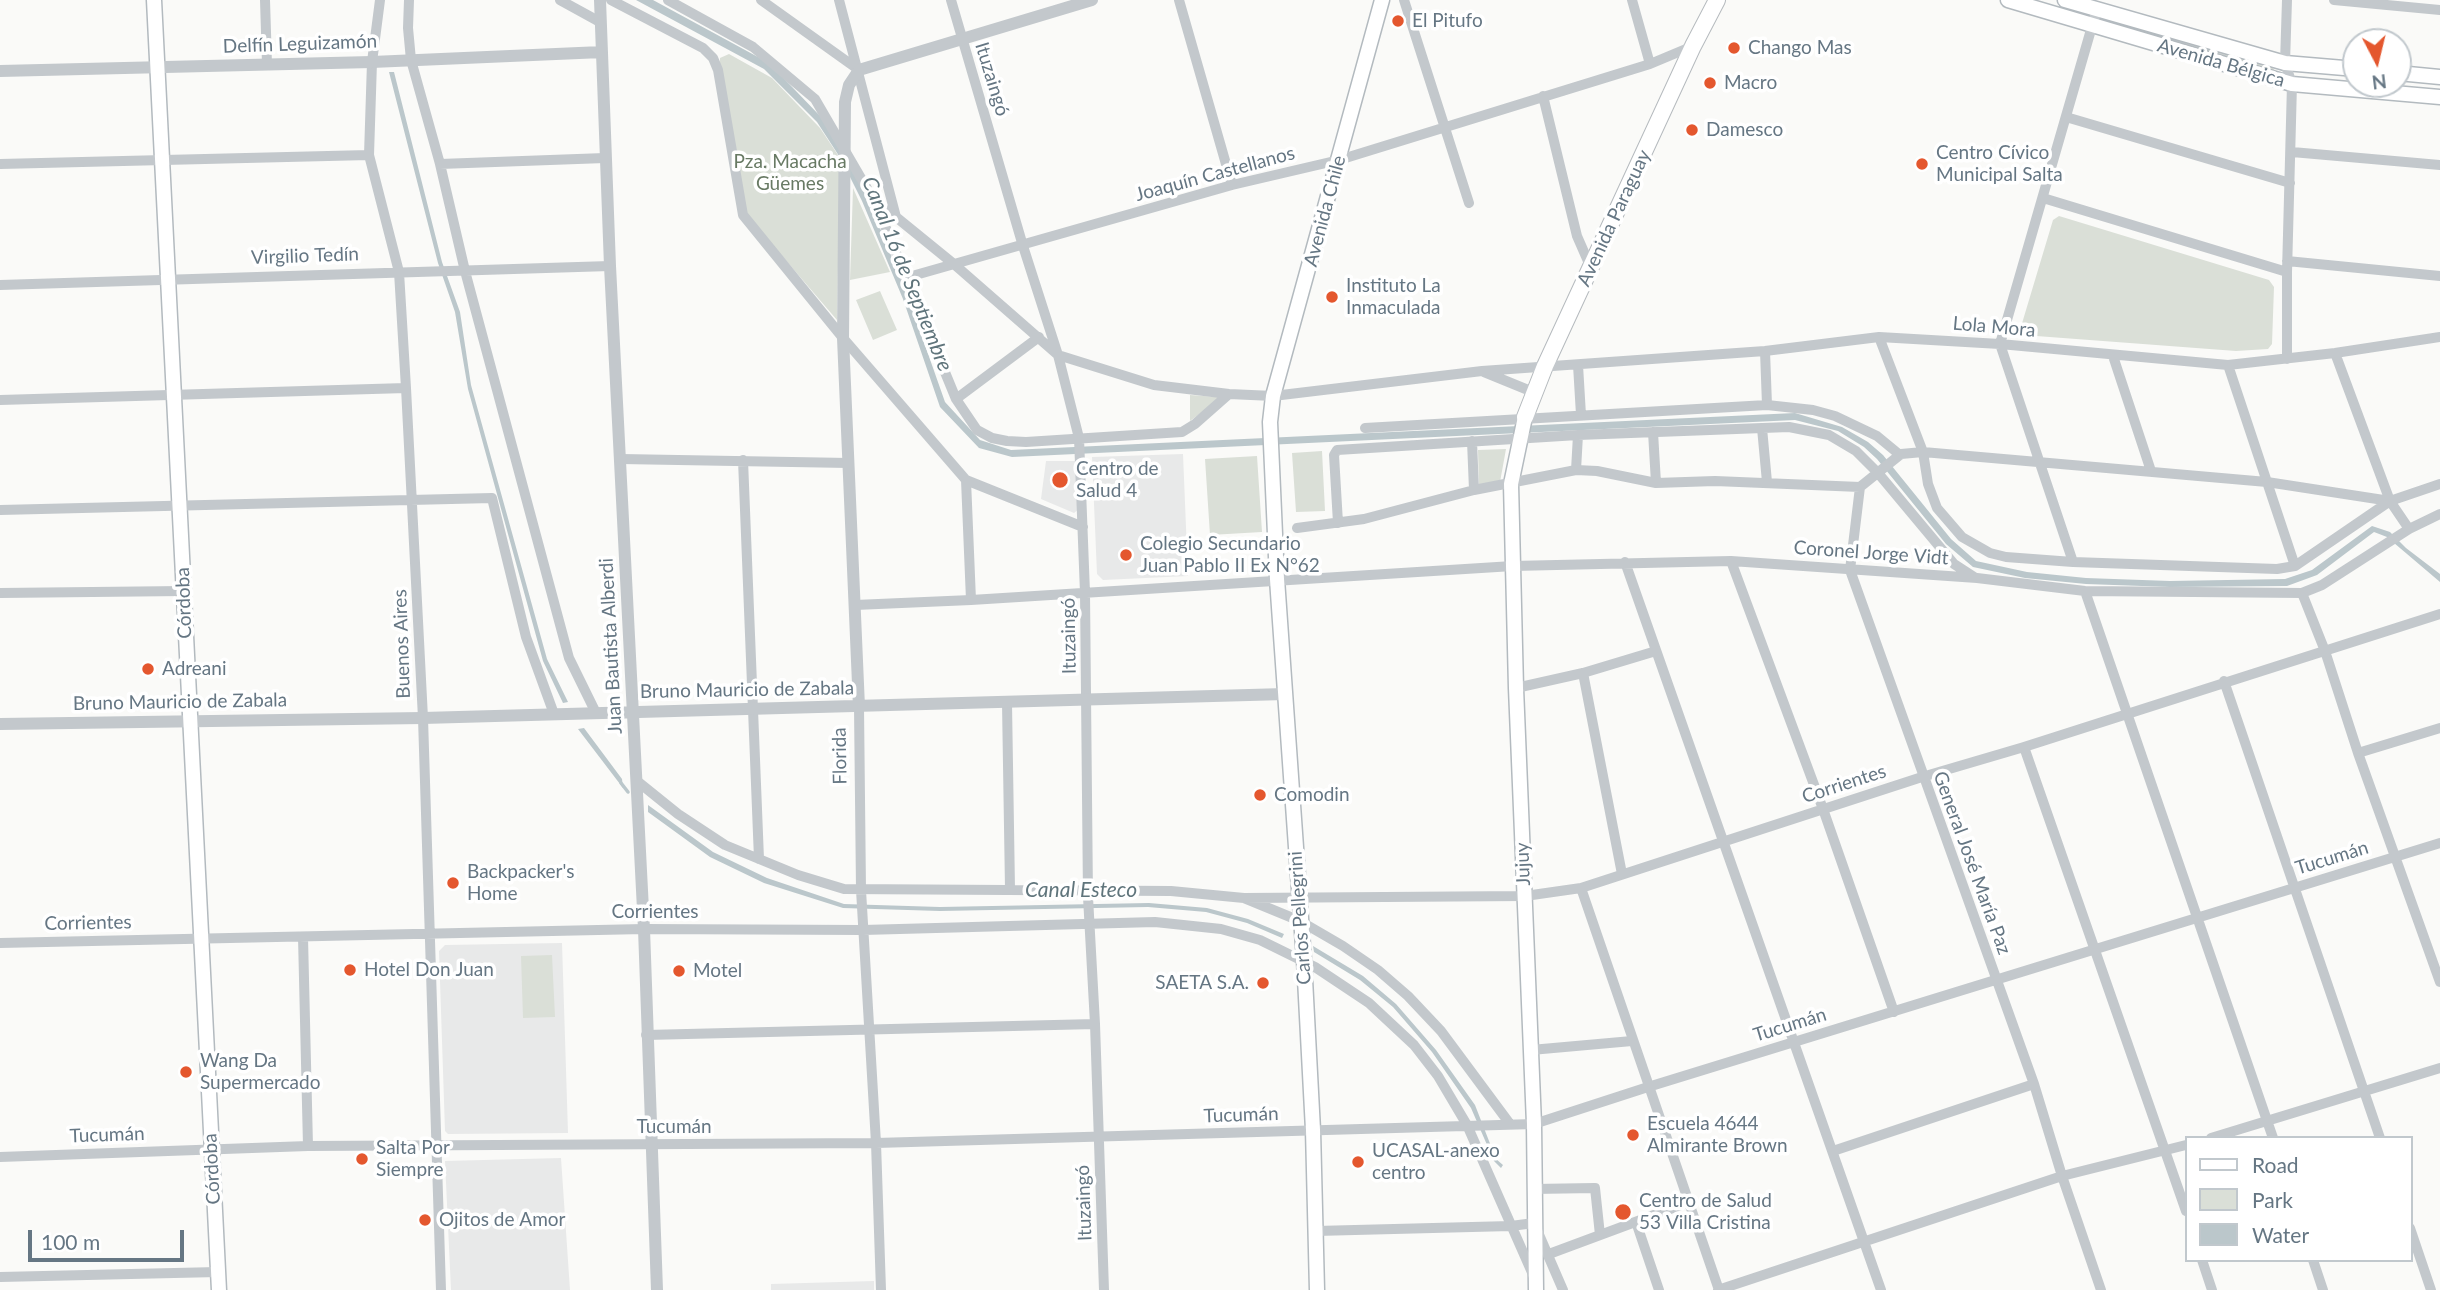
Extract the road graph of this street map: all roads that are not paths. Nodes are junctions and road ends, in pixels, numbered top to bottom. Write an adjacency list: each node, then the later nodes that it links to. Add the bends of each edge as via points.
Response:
1 (154, 0): 35 (main road, Córdoba)
2 (265, 0): 33 (street)
3 (380, 0): 31 (street, Buenos Aires)
4 (409, 0): 30 (street)
5 (560, 0): 25 (street)
6 (600, 0): 25 (street, Juan Bautista Alberdi)
7 (611, 0): 75 (street, via 713,58 743,215)
8 (668, 0): 48 (street, via 753,47 815,99)
9 (761, 0): 37 (street)
10 (839, 0): 37 (street)
11 (951, 0): 27 (street, Ituzaingó)
12 (1092, 0): 22 (street)
13 (1179, 0): 56 (street)
14 (1382, 0): 51 (main road, Avenida Chile)
15 (1404, 0): 45 (street)
16 (1632, 0): 34 (street)
17 (1717, 0): 28 (main road, Avenida Paraguay)
18 (2065, 0): 23 (main road, Avenida Bélgica)
19 (2287, 0): 32 (street)
20 (2333, 0): 24 (street)
21 (2018, 1): 26 (main road, Avenida Bélgica)
22 (1067, 4): 27 (street)
23 (2097, 9): 26 (street); 32 (main road, Avenida Bélgica)
24 (2440, 10)
25 (600, 22): 29 (street, Juan Bautista Alberdi)
26 (2093, 25): 41 (main road, Avenida Bélgica); 44 (street)
27 (961, 38): 37 (street); 61 (street, Ituzaingó)
28 (1693, 46): 34 (street, Joaquín Castellanos); 65 (main road, Avenida Paraguay)
29 (602, 52): 30 (street, Delfín Leguizamón); 49 (street, Juan Bautista Alberdi)
30 (411, 60): 31 (street, Delfín Leguizamón); 53 (street)
31 (372, 62): 33 (street, Delfín Leguizamón); 47 (street, Buenos Aires)
32 (2285, 62): 36 (main road, Avenida Bélgica); 41 (street)
33 (267, 64): 35 (street, Delfín Leguizamón)
34 (1650, 64): 42 (street, Joaquín Castellanos)
35 (158, 68): 38 (street, Delfín Leguizamón); 50 (main road, Córdoba)
36 (2342, 68)
37 (859, 70): 48 (street, via 845,102); 60 (street)
38 (0, 71)
39 (2412, 74): 40 (main road)
40 (2440, 77)
41 (2292, 84): 43 (main road, Avenida Bélgica); 46 (street)
42 (1543, 96): 45 (street, Joaquín Castellanos); 65 (street, via 1577,236)
43 (2440, 97)
44 (2066, 117): 55 (street); 57 (street)
45 (1445, 127): 51 (street, Joaquín Castellanos); 58 (street)
46 (2292, 152): 54 (street); 55 (street)
47 (369, 155): 50 (street); 67 (street, Buenos Aires)
48 (846, 155): 59 (street); 75 (street, Florida)
49 (606, 158): 53 (street); 63 (street, Juan Bautista Alberdi)
50 (162, 160): 52 (street); 70 (main road, Córdoba)
51 (1339, 160): 56 (street, Joaquín Castellanos); 90 (main road, Avenida Chile)
52 (0, 164)
53 (440, 164): 66 (street)
54 (2440, 165)
55 (2290, 183): 64 (street)
56 (1231, 185): 61 (street, Joaquín Castellanos)
57 (2043, 198): 64 (street); 76 (street)
58 (1469, 203)
59 (876, 204): 60 (street); 69 (street)
60 (896, 217): 62 (street)
61 (1023, 246): 62 (street, Joaquín Castellanos); 79 (street, Ituzaingó)
62 (955, 265): 69 (street, Joaquín Castellanos); 72 (street)
63 (610, 266): 66 (street, Virgilio Tedín); 105 (street, Juan Bautista Alberdi)
64 (2287, 267): 68 (street); 81 (street)
65 (1591, 268): 84 (main road, Avenida Paraguay)
66 (460, 271): 67 (street, Virgilio Tedín); 157 (street, via 569,658)
67 (399, 272): 70 (street, Virgilio Tedín); 86 (street, Buenos Aires)
68 (2440, 276)
69 (905, 278): 91 (street)
70 (169, 279): 71 (street, Virgilio Tedín); 89 (main road, Córdoba)
71 (0, 285)
72 (1040, 337): 79 (street); 91 (street)
73 (1879, 337): 76 (street, Lola Mora); 77 (street, Lola Mora); 103 (street)
74 (2440, 337): 78 (street, Lola Mora)
75 (843, 338): 108 (street, Florida); 112 (street)
76 (2000, 344): 80 (street, Lola Mora); 107 (street)
77 (1765, 351): 82 (street, Lola Mora); 93 (street)
78 (2335, 354): 81 (street, Lola Mora); 121 (street)
79 (1058, 355): 88 (street, Lola Mora, via 1154,385); 100 (street, Ituzaingó)
80 (2113, 356): 83 (street, Lola Mora); 110 (street)
81 (2287, 359): 83 (street, Lola Mora)
82 (1578, 365): 84 (street, Lola Mora); 94 (street)
83 (2228, 365): 114 (street)
84 (1545, 366): 85 (street, Lola Mora); 87 (main road, Avenida Paraguay)
85 (1482, 371): 87 (street); 90 (street, Lola Mora)
86 (407, 388): 89 (street); 120 (street, Buenos Aires)
87 (1533, 392): 95 (main road, Avenida Paraguay)
88 (1229, 394): 90 (street, Lola Mora); 100 (street, via 1182,432)
89 (174, 395): 92 (street); 122 (main road, Córdoba)
90 (1273, 396): 129 (main road, Avenida Chile, via 1270,422)
91 (956, 399): 100 (street, via 977,430 992,438 1026,442)
92 (0, 400)
93 (1767, 405): 94 (street); 104 (street, via 1835,416 1877,436)
94 (1581, 415): 95 (street)
95 (1525, 417): 96 (street); 101 (main road, Avenida Paraguay)
96 (1365, 428)
97 (1762, 428): 98 (street); 111 (street, via 1810,429 1829,435 1856,451); 113 (street)
98 (1653, 432): 99 (street); 115 (street)
99 (1578, 435): 101 (street); 109 (street)
100 (1079, 438): 126 (street, Ituzaingó)
101 (1519, 439): 102 (street); 116 (main road, Jujuy)
102 (1472, 441): 119 (street); 125 (street, via 1337,450)
103 (1923, 452): 104 (street); 107 (street); 132 (street, via 1937,508 1962,537 2006,557)
104 (1897, 457): 111 (street)
105 (621, 459): 106 (street); 156 (street, Juan Bautista Alberdi)
106 (743, 460): 108 (street); 155 (street)
107 (2041, 462): 110 (street); 132 (street)
108 (849, 463): 144 (street, Florida)
109 (1576, 470): 115 (street); 116 (street)
110 (2151, 471): 114 (street)
111 (1878, 472): 118 (street); 136 (street, via 1954,564)
112 (966, 480): 126 (street); 143 (street)
113 (1767, 482): 115 (street); 118 (street)
114 (2267, 482): 121 (street); 134 (street)
115 (1656, 483)
116 (1511, 484): 119 (street); 133 (main road, Jujuy)
117 (2440, 484): 121 (street)
118 (1860, 487): 135 (street, General José María Paz)
119 (1474, 491): 125 (street)
120 (413, 500): 122 (street); 158 (street, via 492,498 526,637); 160 (street, Buenos Aires)
121 (2390, 501): 128 (street); 134 (street)
122 (180, 507): 123 (street); 138 (main road, Córdoba)
123 (0, 510)
124 (2440, 514): 128 (street, Coronel Jorge Vidt)
125 (1338, 523): 127 (street)
126 (1083, 527): 141 (street, Ituzaingó)
127 (1297, 528)
128 (2409, 529): 142 (street, Coronel Jorge Vidt)
129 (1276, 546): 137 (main road, Carlos Pellegrini)
130 (1731, 561): 131 (street, Coronel Jorge Vidt); 135 (street, Coronel Jorge Vidt); 168 (street)
131 (1625, 562): 133 (street, Coronel Jorge Vidt); 146 (street)
132 (2073, 562): 134 (street)
133 (1513, 566): 137 (street, Coronel Jorge Vidt); 150 (main road, Jujuy)
134 (2295, 566)
135 (1850, 570): 136 (street, Coronel Jorge Vidt); 166 (street, General José María Paz)
136 (1977, 578): 139 (street, Coronel Jorge Vidt)
137 (1277, 579): 141 (street, Coronel Jorge Vidt); 151 (main road, Carlos Pellegrini)
138 (184, 591): 140 (street); 161 (main road, Córdoba)
139 (2085, 591): 142 (street, Coronel Jorge Vidt); 159 (street)
140 (0, 593)
141 (1085, 593): 143 (street, Coronel Jorge Vidt); 152 (street, Ituzaingó)
142 (2302, 593): 147 (street)
143 (971, 600): 144 (street, Coronel Jorge Vidt)
144 (855, 605): 154 (street, Florida)
145 (2440, 614): 147 (street, Corrientes)
146 (1656, 651): 148 (street); 169 (street)
147 (2325, 651): 149 (street, Corrientes); 165 (street)
148 (1583, 673): 150 (street); 173 (street)
149 (2224, 681): 159 (street, Corrientes); 175 (street)
150 (1516, 688): 179 (main road, Jujuy)
151 (1284, 694): 152 (street, Bruno Mauricio de Zabala); 181 (main road, Carlos Pellegrini)
152 (1087, 700): 153 (street, Bruno Mauricio de Zabala); 177 (street, Ituzaingó)
153 (1007, 704): 154 (street, Bruno Mauricio de Zabala); 176 (street)
154 (859, 707): 155 (street, Bruno Mauricio de Zabala); 178 (street, Florida)
155 (753, 709): 156 (street, Bruno Mauricio de Zabala); 172 (street)
156 (634, 712): 157 (street, Bruno Mauricio de Zabala); 167 (street, Juan Bautista Alberdi)
157 (596, 713): 158 (street, Bruno Mauricio de Zabala)
158 (554, 714): 160 (street, Bruno Mauricio de Zabala)
159 (2125, 714): 164 (street, Corrientes); 182 (street)
160 (423, 718): 161 (street, Bruno Mauricio de Zabala); 187 (street, Buenos Aires)
161 (190, 722): 162 (street, Bruno Mauricio de Zabala); 189 (main road, Córdoba)
162 (0, 724)
163 (2440, 728): 165 (street)
164 (2024, 747): 166 (street, Corrientes); 191 (street)
165 (2358, 753): 171 (street)
166 (1922, 777): 168 (street, Corrientes); 193 (street, General José María Paz)
167 (637, 780): 172 (street, Corrientes, via 725,845); 186 (street, Juan Bautista Alberdi)
168 (1823, 809): 169 (street, Corrientes); 195 (street)
169 (1723, 843): 173 (street, Corrientes); 200 (street)
170 (2440, 843): 171 (street, Tucumán)
171 (2396, 857): 175 (street, Tucumán); 194 (street)
172 (759, 859): 178 (street, Corrientes)
173 (1622, 874): 174 (street, Corrientes)
174 (1581, 888): 179 (street, Corrientes); 199 (street)
175 (2294, 888): 182 (street, Tucumán); 205 (street)
176 (1010, 889): 177 (street, Corrientes); 178 (street, Corrientes)
177 (1088, 893): 180 (street, Corrientes, via 1171,891); 183 (street, Ituzaingó)
178 (861, 894): 185 (street, Florida)
179 (1525, 896): 181 (street, Corrientes); 201 (main road, Jujuy)
180 (1244, 898): 181 (street, Corrientes); 184 (street, Corrientes)
181 (1298, 899): 184 (main road, Carlos Pellegrini)
182 (2197, 917): 191 (street, Tucumán); 206 (street)
183 (1089, 920): 185 (street, Corrientes); 192 (street, Corrientes, via 1221,929); 196 (street, Ituzaingó)
184 (1300, 921): 192 (main road, Carlos Pellegrini); 207 (street, Corrientes, via 1378,970 1408,996 1441,1031)
185 (863, 925): 186 (street, Corrientes); 197 (street, Florida)
186 (644, 929): 187 (street, Corrientes); 198 (street, Juan Bautista Alberdi)
187 (428, 934): 188 (street, Corrientes); 216 (street, Buenos Aires)
188 (303, 937): 189 (street, Corrientes); 218 (street)
189 (200, 939): 190 (street, Corrientes); 220 (main road, Córdoba)
190 (0, 943)
191 (2096, 949): 193 (street, Tucumán); 221 (street)
192 (1304, 960): 209 (street, Corrientes, via 1369,1003 1414,1045); 210 (main road, Carlos Pellegrini)
193 (1996, 980): 195 (street, Tucumán); 203 (street, General José María Paz)
194 (2440, 982)
195 (1894, 1012): 200 (street, Tucumán)
196 (1095, 1024): 197 (street); 214 (street, Ituzaingó)
197 (869, 1031): 198 (street); 215 (street, Florida)
198 (646, 1035): 217 (street, Juan Bautista Alberdi)
199 (1632, 1041): 201 (street); 204 (street)
200 (1793, 1043): 204 (street, Tucumán); 222 (street)
201 (1531, 1050): 208 (main road, Jujuy)
202 (2440, 1068): 205 (street)
203 (2034, 1084): 222 (street); 224 (street, General José María Paz)
204 (1648, 1087): 208 (street, Tucumán); 226 (street)
205 (2365, 1093): 206 (street); 213 (street)
206 (2267, 1122): 211 (street); 212 (street)
207 (1510, 1124): 208 (street, Tucumán); 209 (street, Tucumán)
208 (1534, 1124): 225 (main road, Jujuy)
209 (1469, 1125): 210 (street, Tucumán); 230 (street, Corrientes)
210 (1313, 1130): 214 (street, Tucumán); 231 (main road, Carlos Pellegrini)
211 (2218, 1136)
212 (2272, 1136)
213 (2379, 1136)
214 (1100, 1138): 215 (street, Tucumán); 245 (street, Ituzaingó)
215 (876, 1143): 217 (street, Tucumán); 244 (street, Florida)
216 (435, 1145): 217 (street, Tucumán); 218 (street, Tucumán); 242 (street, Buenos Aires)
217 (650, 1145): 243 (street, Juan Bautista Alberdi)
218 (308, 1146): 220 (street, Tucumán)
219 (2184, 1146): 221 (street)
220 (211, 1149): 223 (street, Tucumán); 238 (main road, Córdoba)
221 (2166, 1150): 224 (street); 227 (street)
222 (1833, 1151): 234 (street)
223 (0, 1157)
224 (2062, 1176): 234 (street); 251 (street, General José María Paz)
225 (1533, 1189): 229 (main road, Jujuy); 233 (street, via 1595,1188)
226 (1689, 1202): 228 (street); 249 (street)
227 (2184, 1205)
228 (1636, 1222): 233 (street); 248 (street)
229 (1534, 1223): 230 (street); 235 (street); 240 (main road, Jujuy)
230 (1511, 1226): 231 (street); 240 (street, Corrientes)
231 (1317, 1231): 246 (main road, Carlos Pellegrini)
232 (2412, 1234): 254 (street)
233 (1600, 1236): 235 (street)
234 (1863, 1241): 249 (street); 250 (street)
235 (1549, 1254): 247 (street)
236 (2203, 1262): 252 (street)
237 (2314, 1262): 253 (street)
238 (218, 1272): 239 (street); 241 (main road, Córdoba)
239 (0, 1277)
240 (1536, 1284)
241 (219, 1290)
242 (441, 1290)
243 (657, 1290)
244 (881, 1290)
245 (1104, 1290)
246 (1317, 1290)
247 (1563, 1290)
248 (1659, 1290)
249 (1719, 1290)
250 (1881, 1290)
251 (2101, 1290)
252 (2212, 1290)
253 (2323, 1290)
254 (2431, 1290)

